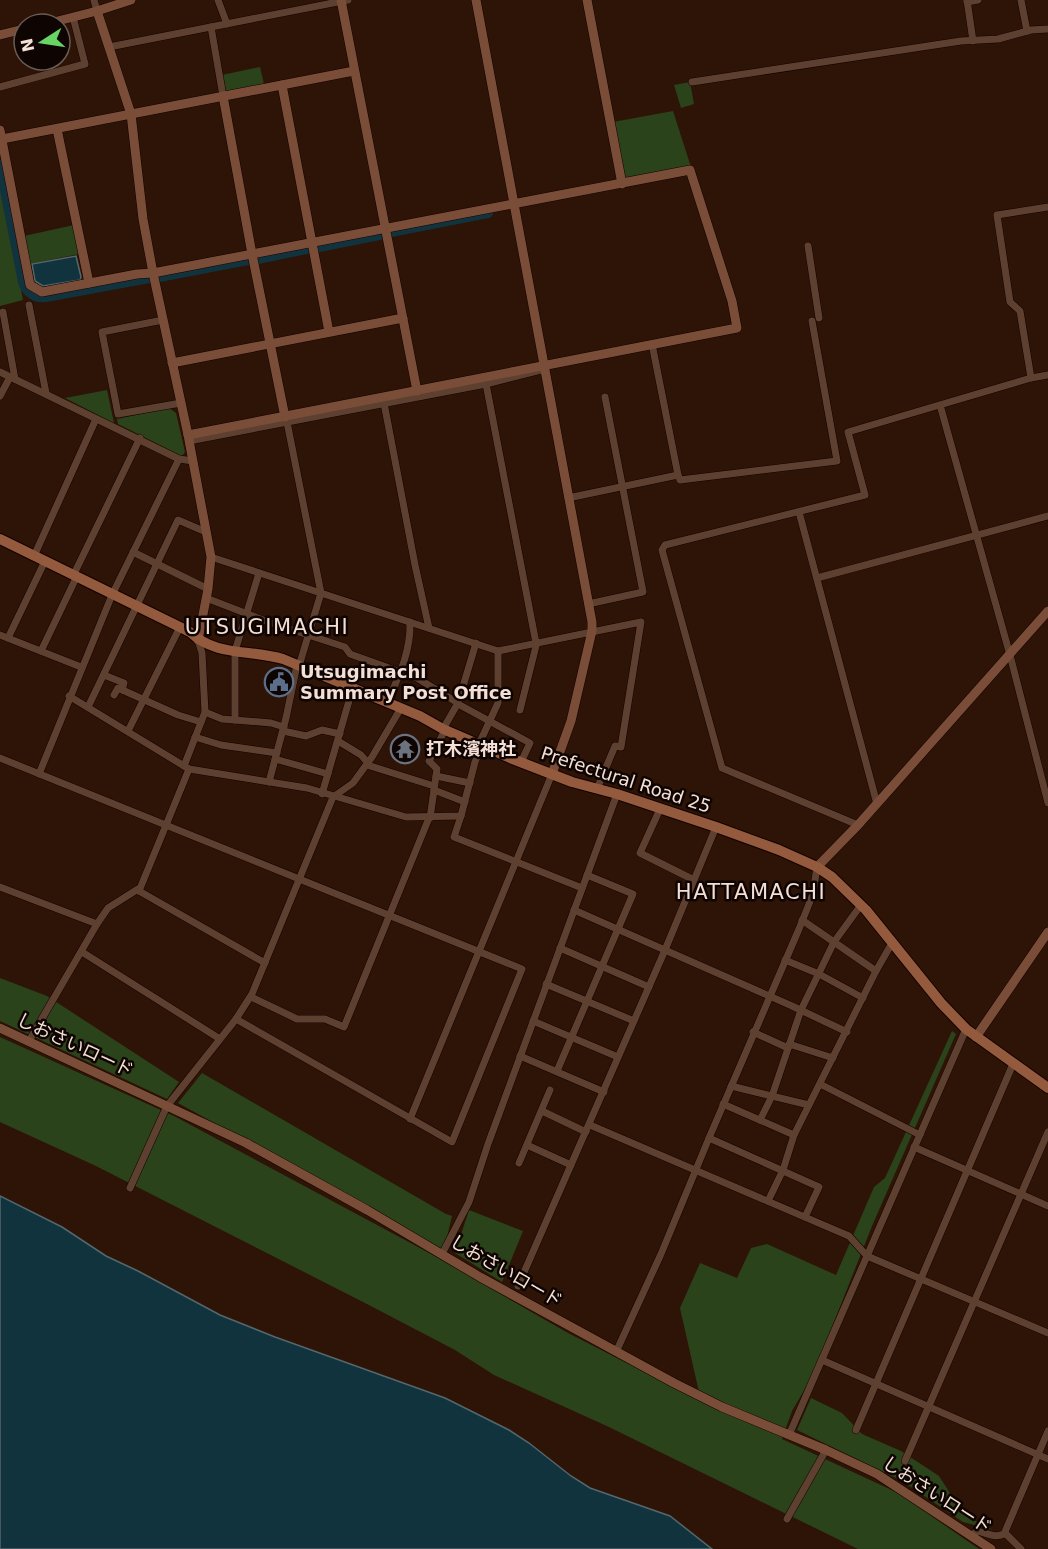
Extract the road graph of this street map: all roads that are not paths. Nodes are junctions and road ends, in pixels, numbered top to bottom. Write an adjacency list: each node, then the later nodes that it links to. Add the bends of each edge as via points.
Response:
1 (94, 0): 10 (street)
2 (130, 0): 10 (street)
3 (218, 0): 12 (street)
4 (343, 0): 12 (street); 18 (street)
5 (476, 0): 27 (street)
6 (587, 0): 26 (street)
7 (978, 0): 9 (street)
8 (1021, 0): 15 (street)
9 (967, 1): 16 (street)
10 (98, 11): 11 (street); 17 (street)
11 (73, 17): 21 (street, via 84,64)
12 (227, 24): 13 (street)
13 (211, 27): 17 (street); 22 (street)
14 (1048, 29): 15 (street)
15 (1027, 31): 16 (street)
16 (973, 41): 19 (street)
17 (109, 47): 23 (street)
18 (354, 71): 20 (street); 29 (street)
19 (692, 82)
20 (282, 85): 22 (street); 30 (street)
21 (0, 87)
22 (223, 96): 23 (street); 32 (street)
23 (131, 114): 24 (street); 33 (street)
24 (57, 129): 25 (street); 34 (street)
25 (1, 135): 34 (street, via 30,285 42,292)
26 (622, 184): 27 (street); 42 (street, via 690,170 737,328)
27 (515, 204): 29 (street); 42 (street)
28 (1048, 207): 46 (street, via 997,215 1010,302 1020,311)
29 (385, 228): 30 (street); 37 (street)
30 (313, 242): 32 (street); 39 (street)
31 (808, 246): 61 (street, via 837,461 680,480)
32 (252, 254): 33 (street); 40 (street)
33 (153, 273): 34 (street); 38 (street)
34 (89, 283)
35 (29, 305): 49 (street)
36 (3, 312): 45 (street)
37 (403, 318): 39 (street); 48 (street)
38 (163, 320): 41 (street); 52 (street, via 102,332 118,414)
39 (329, 332): 40 (street)
40 (270, 344): 41 (street); 56 (street)
41 (172, 363): 52 (street)
42 (545, 368): 47 (street); 48 (street); 61 (street, via 654,348); 63 (street)
43 (0, 372): 45 (street)
44 (1048, 375): 46 (street)
45 (13, 378): 49 (street); 50 (street)
46 (1032, 378): 54 (street)
47 (486, 384): 53 (street); 93 (street)
48 (417, 391): 56 (street)
49 (46, 393): 55 (street)
50 (0, 396)
51 (605, 397): 62 (street)
52 (181, 403): 58 (street)
53 (384, 403): 56 (street); 86 (street)
54 (940, 405): 64 (street, via 848,432 865,495); 67 (street)
55 (96, 419): 57 (street); 70 (street)
56 (286, 419): 58 (street); 77 (street)
57 (140, 438): 59 (street); 75 (street)
58 (189, 438): 60 (street)
59 (179, 459): 60 (street); 69 (street)
60 (193, 461): 66 (street)
61 (678, 475): 62 (street)
62 (623, 486): 63 (street); 80 (street, via 643,592)
63 (568, 498): 80 (street)
64 (799, 512): 76 (street); 145 (street, via 665,545 662,550 722,768)
65 (1048, 516): 67 (street)
66 (206, 532): 71 (street); 73 (street, via 178,520)
67 (977, 535): 76 (street); 97 (street)
68 (0, 539): 70 (main road, Prefectural Road 25)
69 (133, 552): 73 (street); 79 (street)
70 (34, 556): 72 (main road, Prefectural Road 25)
71 (211, 557): 74 (street); 78 (street)
72 (45, 561): 75 (main road, Prefectural Road 25); 90 (street)
73 (157, 564): 78 (street); 81 (street)
74 (260, 573): 77 (street); 83 (street)
75 (75, 575): 79 (main road, Prefectural Road 25); 94 (street)
76 (817, 578): 140 (street)
77 (321, 593): 84 (street); 88 (street)
78 (207, 594): 83 (street); 91 (street)
79 (112, 595): 81 (main road, Prefectural Road 25); 99 (street)
80 (588, 604): 87 (street)
81 (137, 606): 85 (main road, Prefectural Road 25); 101 (street)
82 (1048, 611): 97 (street)
83 (246, 614): 88 (street); 95 (street)
84 (410, 622): 86 (street); 100 (street, via 407,654)
85 (180, 627): 91 (main road, Prefectural Road 25); 106 (street)
86 (429, 628): 92 (street)
87 (592, 631): 93 (street); 129 (street, via 571,721); 134 (street, via 641,622 621,747 615,746)
88 (308, 634): 98 (street); 100 (street)
89 (0, 635): 90 (street)
90 (8, 638): 94 (street)
91 (198, 640): 95 (main road, Prefectural Road 25); 112 (street)
92 (476, 643): 96 (street); 108 (street)
93 (537, 643): 96 (street); 111 (street)
94 (41, 651): 99 (street)
95 (235, 651): 98 (main road, Prefectural Road 25, via 268,655); 113 (street)
96 (498, 651): 114 (street, via 498,703)
97 (1010, 655): 139 (street); 140 (street)
98 (298, 665): 102 (main road, Prefectural Road 25); 116 (street)
99 (81, 667): 105 (street)
100 (400, 673): 107 (street); 108 (street, via 417,678)
101 (104, 675): 103 (street, via 124,683); 109 (street)
102 (353, 687): 107 (main road, Prefectural Road 25); 120 (street)
103 (122, 690): 104 (street, via 118,688); 106 (street)
104 (114, 695)
105 (69, 696): 109 (street); 127 (street)
106 (144, 700): 115 (street); 118 (street)
107 (387, 703): 110 (main road, Prefectural Road 25)
108 (458, 704): 114 (street); 117 (street)
109 (88, 707): 118 (street)
110 (401, 708): 117 (main road, Prefectural Road 25); 125 (street)
111 (520, 710)
112 (205, 712): 113 (street); 115 (street)
113 (235, 720): 116 (street, via 271,723)
114 (491, 721): 121 (street); 124 (street, via 530,743)
115 (201, 722): 119 (street)
116 (283, 729): 120 (street, via 306,736 322,730); 122 (street)
117 (444, 729): 121 (main road, Prefectural Road 25); 130 (street, via 429,761 437,769)
118 (128, 731): 126 (street)
119 (195, 737): 122 (street); 126 (street)
120 (339, 738): 125 (street); 128 (street)
121 (481, 745): 124 (main road, Prefectural Road 25); 132 (street)
122 (276, 756): 128 (street); 131 (street)
123 (0, 758): 127 (street)
124 (521, 762): 129 (main road, Prefectural Road 25)
125 (367, 764): 133 (street); 137 (street, via 353,783)
126 (186, 767): 131 (street); 144 (street)
127 (39, 774): 144 (street)
128 (328, 774): 135 (street)
129 (552, 774): 134 (main road, Prefectural Road 25); 147 (street)
130 (436, 776): 132 (street); 133 (street)
131 (269, 782): 135 (street)
132 (470, 783): 138 (street)
133 (434, 788): 138 (street); 143 (street)
134 (597, 789): 136 (main road, Prefectural Road 25)
135 (322, 794): 137 (street)
136 (617, 794): 141 (main road, Prefectural Road 25); 149 (street)
137 (333, 797): 143 (street, via 406,817); 150 (street)
138 (465, 801): 142 (street)
139 (1048, 803)
140 (877, 804): 145 (street)
141 (660, 808): 146 (main road, Prefectural Road 25); 151 (street, via 640,854)
142 (461, 816): 143 (street); 147 (street, via 454,837)
143 (429, 818): 157 (street)
144 (166, 825): 150 (street); 154 (street)
145 (858, 825): 148 (street)
146 (717, 829): 148 (main road, Prefectural Road 25); 151 (street)
147 (516, 862): 153 (street); 167 (street)
148 (817, 867): 155 (main road, Prefectural Road 25); 158 (street, via 813,894)
149 (587, 875): 153 (street); 160 (street, via 633,894)
150 (301, 879): 157 (street); 169 (street)
151 (694, 880): 165 (street)
152 (0, 887): 159 (street)
153 (582, 888): 156 (street)
154 (139, 891): 159 (street, via 108,909); 169 (street)
155 (861, 905): 162 (street); 163 (main road, Prefectural Road 25)
156 (574, 910): 160 (street); 164 (street)
157 (390, 916): 167 (street); 176 (street, via 344,1028 325,1019 297,1019)
158 (802, 920): 162 (street); 168 (street)
159 (97, 924): 166 (street)
160 (616, 930): 165 (street); 170 (street)
161 (1048, 932): 188 (street)
162 (834, 942): 171 (street); 172 (street)
163 (892, 943): 171 (street); 184 (main road, Prefectural Road 25)
164 (560, 948): 170 (street); 173 (street)
165 (665, 951): 174 (street); 175 (street)
166 (82, 952): 189 (street); 190 (street)
167 (478, 952): 207 (street); 207 (street, via 522,969 452,1142)
168 (785, 960): 172 (street); 175 (street)
169 (265, 963): 176 (street)
170 (601, 965): 174 (street); 178 (street)
171 (876, 971): 177 (street)
172 (819, 974): 177 (street); 179 (street)
173 (546, 984): 178 (street); 181 (street)
174 (649, 987): 182 (street)
175 (769, 996): 179 (street); 185 (street)
176 (250, 997): 180 (street)
177 (863, 998): 186 (street)
178 (586, 1001): 182 (street); 187 (street)
179 (801, 1010): 186 (street); 191 (street)
180 (236, 1019): 189 (street); 207 (street)
181 (532, 1021): 187 (street); 192 (street)
182 (634, 1021): 193 (street)
183 (0, 1028): 190 (street, しおさいロード)
184 (966, 1029): 188 (main road, Prefectural Road 25); 212 (street)
185 (753, 1032): 191 (street); 198 (street)
186 (847, 1032): 194 (street)
187 (572, 1036): 193 (street); 196 (street)
188 (976, 1037): 195 (main road, Prefectural Road 25)
189 (220, 1039): 205 (street)
190 (29, 1041): 205 (street, しおさいロード)
191 (789, 1046): 194 (street); 202 (street)
192 (520, 1056): 196 (street); 226 (street, via 469,1202)
193 (618, 1057): 201 (street)
194 (833, 1058): 197 (street)
195 (1013, 1064): 199 (main road, Prefectural Road 25); 220 (street)
196 (557, 1071): 201 (street)
197 (820, 1084): 204 (street); 212 (street)
198 (731, 1086): 202 (street); 203 (street)
199 (1048, 1088)
200 (550, 1090): 206 (street)
201 (604, 1092): 209 (street)
202 (772, 1096): 204 (street); 208 (street)
203 (723, 1104): 208 (street); 213 (street)
204 (809, 1105): 211 (street)
205 (167, 1106): 221 (street); 226 (street, しおさいロード, via 246,1143)
206 (542, 1111): 209 (street); 214 (street)
207 (410, 1119)
208 (760, 1120): 211 (street)
209 (588, 1128): 217 (street); 218 (street)
210 (1048, 1132): 222 (street)
211 (794, 1135): 219 (street)
212 (920, 1135): 215 (street)
213 (709, 1138): 218 (street); 219 (street)
214 (527, 1145): 216 (street); 217 (street)
215 (914, 1147): 220 (street); 227 (street)
216 (519, 1163)
217 (571, 1165): 229 (street)
218 (695, 1170): 223 (street); 232 (street)
219 (783, 1170): 223 (street); 225 (street, via 819,1187)
220 (968, 1171): 222 (street); 228 (street)
221 (130, 1188)
222 (1021, 1194): 224 (street); 230 (street)
223 (768, 1201): 225 (street)
224 (1048, 1206)
225 (805, 1217): 227 (street, via 849,1236)
226 (442, 1254): 232 (street, しおさいロード)
227 (867, 1256): 228 (street); 233 (street)
228 (921, 1279): 230 (street); 234 (street)
229 (518, 1286)
230 (974, 1302): 231 (street); 235 (street)
231 (1048, 1333)
232 (616, 1352): 238 (street, しおさいロード, via 722,1407)
233 (822, 1360): 234 (street); 238 (street)
234 (876, 1384): 235 (street); 236 (street)
235 (929, 1407): 240 (street); 242 (street)
236 (856, 1430)
237 (1048, 1431): 240 (street)
238 (789, 1436): 239 (street, しおさいロード)
239 (826, 1450): 243 (street); 245 (street, しおさいロード, via 877,1474)
240 (1038, 1455): 241 (street); 244 (street)
241 (1048, 1459)
242 (905, 1461)
243 (787, 1519)
244 (1005, 1533): 245 (street, via 993,1537 976,1531); 247 (street)
245 (972, 1537): 246 (street, しおさいロード)
246 (991, 1549)
247 (1022, 1549)

